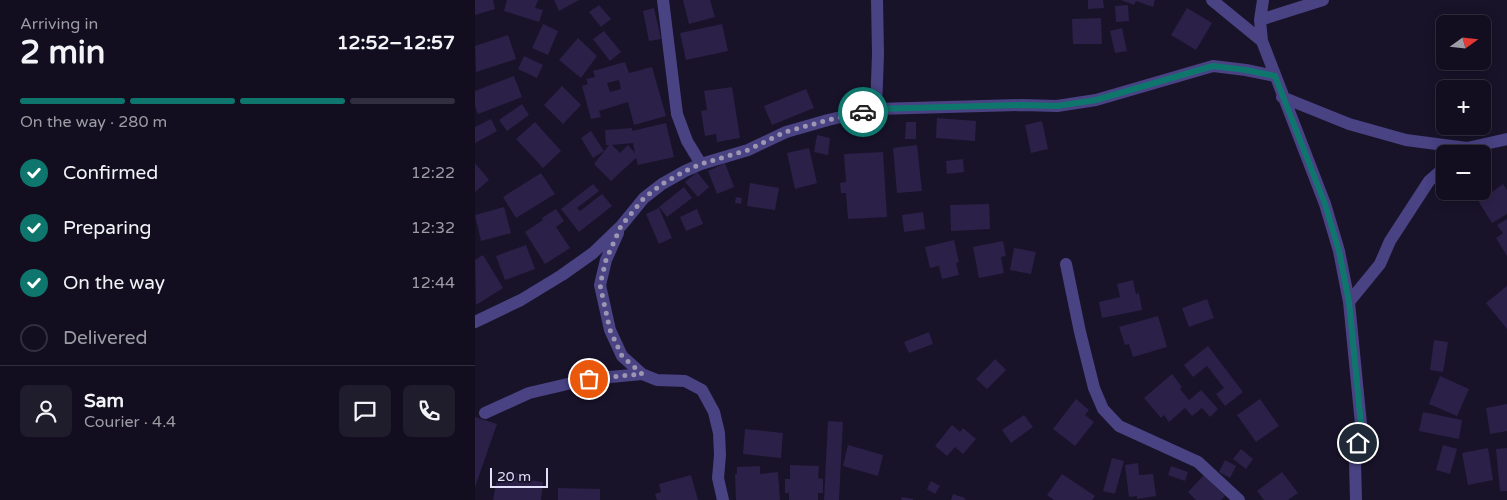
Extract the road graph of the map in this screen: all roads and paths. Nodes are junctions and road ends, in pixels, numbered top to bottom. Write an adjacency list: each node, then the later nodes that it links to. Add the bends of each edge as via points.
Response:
1 (663, 0): 14 (street, via 677,114 687,141)
2 (877, 0): 10 (street)
3 (1211, 0): 7 (street)
4 (1263, 0): 6 (street)
5 (1323, 0): 6 (street)
6 (1260, 20): 7 (street)
7 (1262, 41): 8 (street)
8 (1275, 76): 9 (street); 10 (street, via 1213,66 1096,100 1057,106)
9 (1282, 97): 13 (street, via 1359,126); 18 (street, via 1325,204)
10 (876, 109): 14 (street, via 785,132 748,150)
11 (1507, 139): 12 (street)
12 (1486, 145)
13 (1436, 146)
14 (701, 164): 16 (street, via 662,184 644,198)
15 (1436, 175): 18 (street, via 1390,240 1380,264)
16 (621, 226): 19 (street, via 562,276); 20 (street, via 606,260 600,285 610,330 622,356)
17 (1066, 264): 23 (street, via 1082,341 1103,409 1119,426 1198,462)
18 (1349, 302): 24 (street, via 1361,424 1355,462)
19 (475, 322)
20 (642, 374): 21 (street, via 589,379 529,392); 22 (street, via 657,380 685,381 702,390 714,412 719,433 718,478)
21 (485, 413)
22 (723, 500)
23 (1239, 500)
24 (1356, 500)

